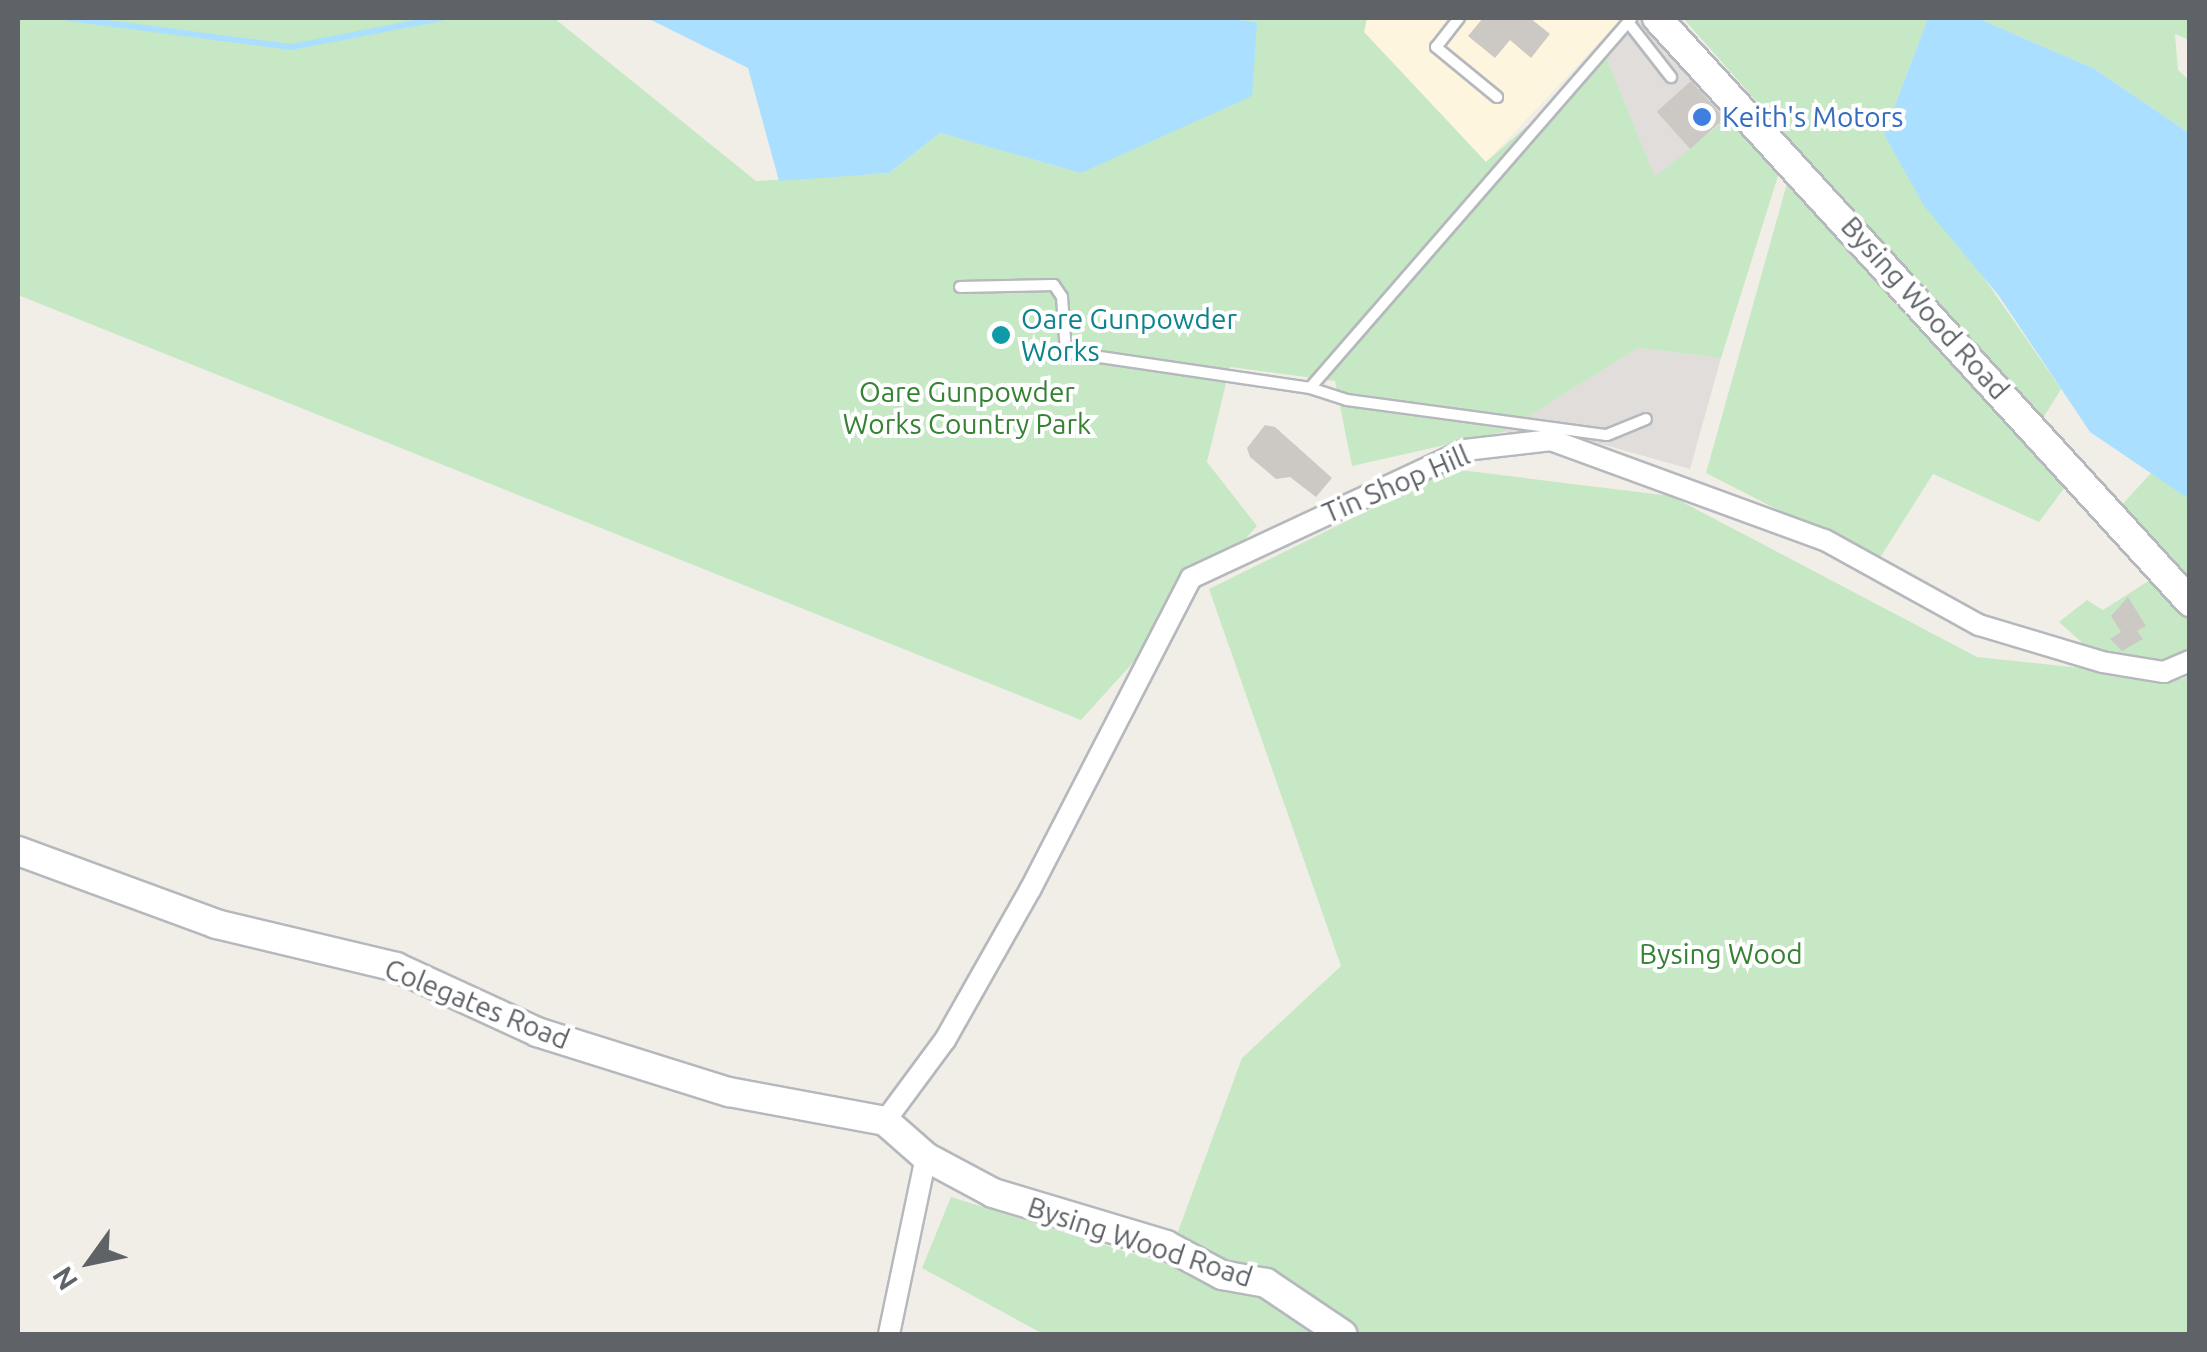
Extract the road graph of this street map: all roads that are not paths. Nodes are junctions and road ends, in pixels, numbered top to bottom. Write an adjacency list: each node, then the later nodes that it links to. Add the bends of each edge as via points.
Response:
1 (1460, 18): 5 (lane, via 1436,47)
2 (1658, 18): 9 (street, Bysing Wood Road)
3 (1630, 20): 4 (lane); 7 (lane)
4 (1671, 78)
5 (1497, 96)
6 (960, 288): 7 (lane, via 1054,285 1062,298 1066,352)
7 (1310, 388): 8 (lane, via 1347,400 1607,434)
8 (1646, 419)
9 (2190, 602)
10 (2190, 660): 12 (street, Tin Shop Hill, via 2164,672 2102,662 1979,626 1825,540 1551,440 1465,450 1191,578 1030,890 945,1040)
11 (18, 851): 12 (street, Colegates Road, via 216,924 396,967 537,1032 729,1092)
12 (885, 1121): 13 (street, Bysing Wood Road)
13 (926, 1157): 14 (street); 15 (street, Bysing Wood Road, via 993,1192 1166,1246 1222,1275 1266,1283)
14 (889, 1334)
15 (1342, 1334)

